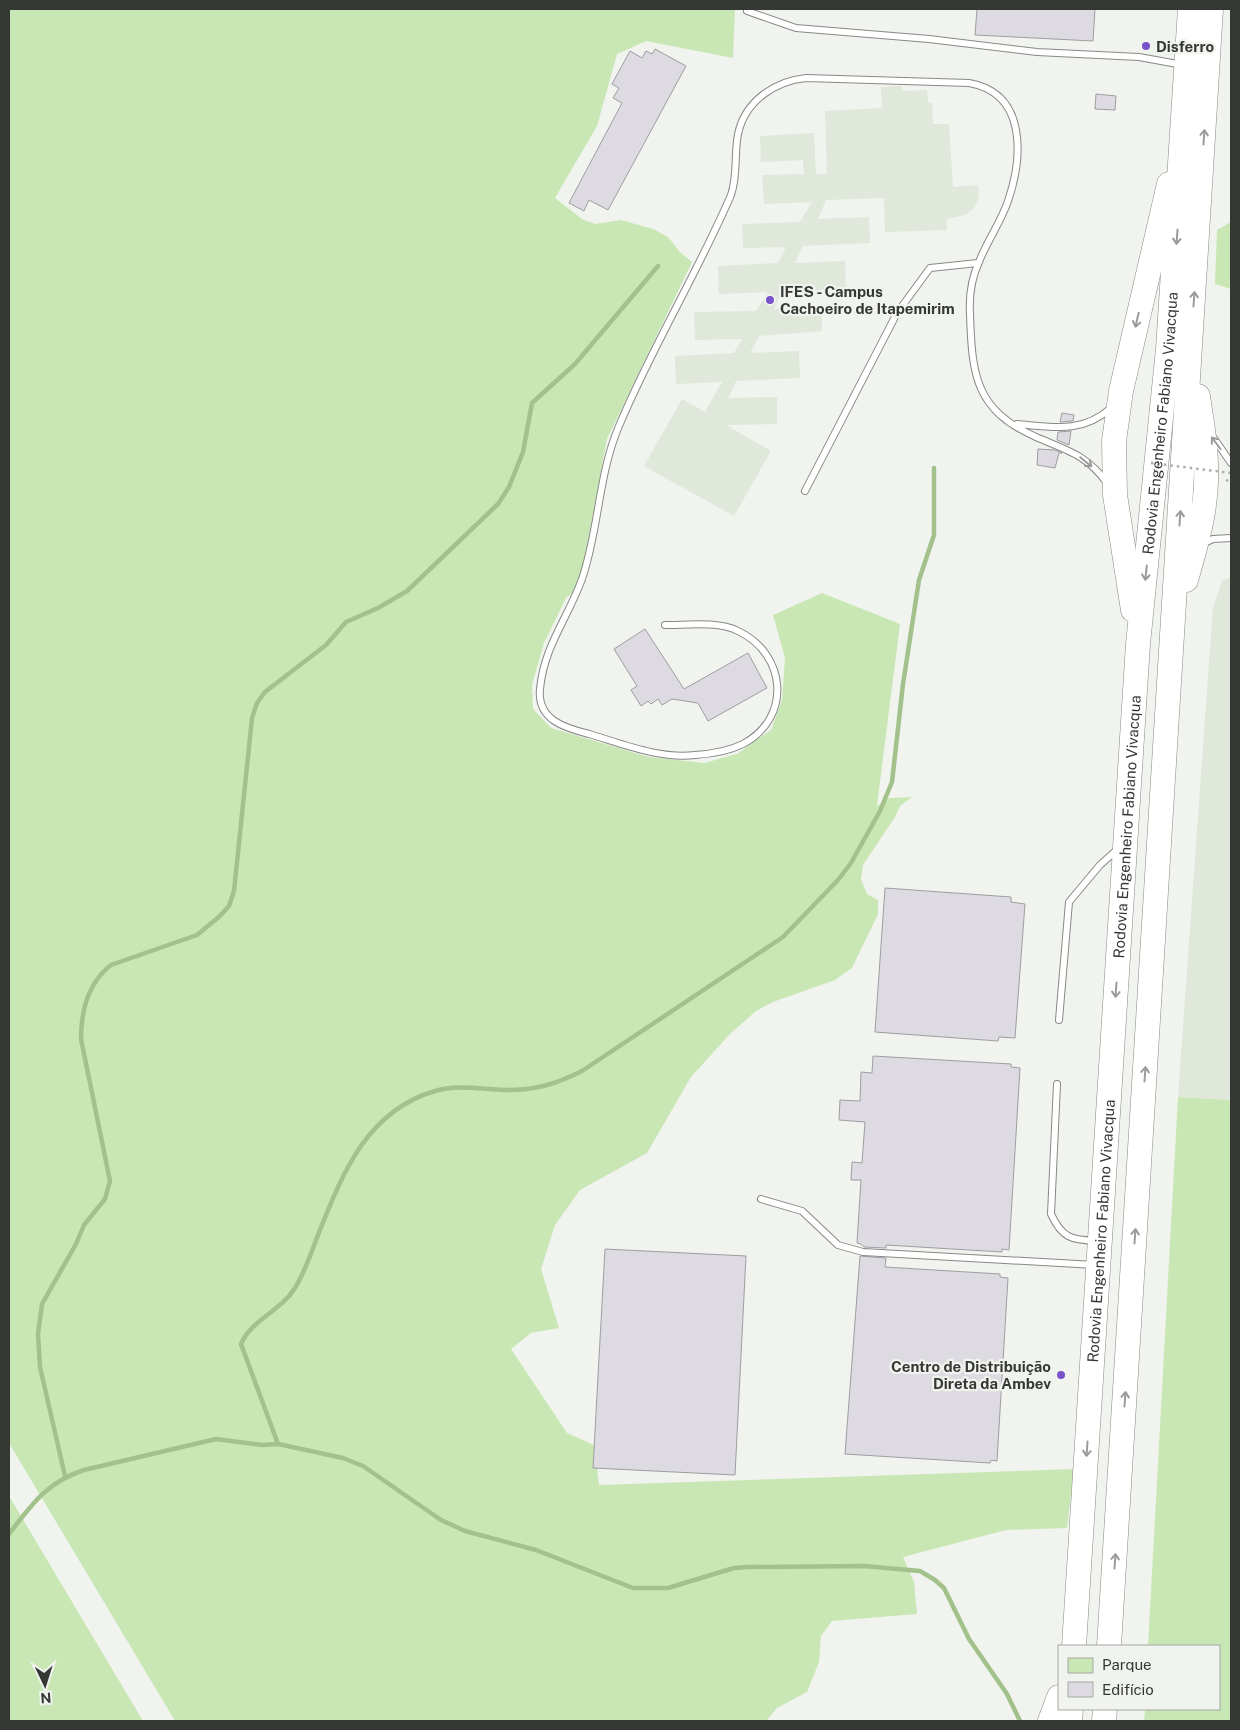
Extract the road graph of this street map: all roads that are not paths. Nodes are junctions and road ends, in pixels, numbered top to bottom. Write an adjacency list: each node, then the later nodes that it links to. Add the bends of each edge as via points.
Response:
1 (1190, 9): 4 (highway, Rodovia Engenheiro Fabiano Vivacqua)
2 (1212, 9): 7 (highway, Rodovia Engenheiro Fabiano Vivacqua, one-way to 2)
3 (747, 11): 4 (lane, via 796,28 1037,52 1139,57)
4 (1187, 65): 5 (highway, Rodovia Engenheiro Fabiano Vivacqua)
5 (1184, 119): 8 (highway, one-way to 8); 18 (highway, Rodovia Engenheiro Fabiano Vivacqua, one-way to 18, via 1168,350)
6 (978, 263): 10 (lane, via 970,313 976,377 989,404); 12 (lane, via 930,268 897,313); 17 (lane, via 1008,202 1016,162 1014,119 1007,104 994,92 969,83 806,78 784,82 757,100 745,116 738,134 736,175 731,195 614,440 604,472 586,565 546,660 540,697 549,717 566,728 670,755 716,752 743,744 756,735 772,714 779,684 765,652 755,641 736,630)
7 (1191, 348): 9 (highway); 16 (highway, Rodovia Engenheiro Fabiano Vivacqua, one-way to 7)
8 (1120, 399): 10 (lane, via 1097,419 1075,427); 13 (highway, via 1114,441)
9 (1201, 422): 11 (lane, one-way to 9); 15 (highway, via 1206,488)
10 (1013, 424): 13 (lane, one-way to 13, via 1081,457)
11 (1231, 462)
12 (804, 491)
13 (1115, 495): 18 (highway)
14 (1231, 538): 15 (lane, via 1213,539)
15 (1195, 548): 16 (highway)
16 (1174, 619): 26 (highway, Rodovia Engenheiro Fabiano Vivacqua, one-way to 16)
17 (665, 624)
18 (1138, 644): 19 (highway, Rodovia Engenheiro Fabiano Vivacqua)
19 (1126, 842): 20 (lane, via 1100,865 1069,902); 23 (highway, Rodovia Engenheiro Fabiano Vivacqua, one-way to 23)
20 (1058, 1020)
21 (1057, 1084): 23 (lane, via 1051,1214 1058,1229 1073,1239)
22 (761, 1199): 24 (lane, via 802,1211 838,1246 863,1252)
23 (1100, 1241): 24 (highway, Rodovia Engenheiro Fabiano Vivacqua)
24 (1099, 1266): 25 (highway, Rodovia Engenheiro Fabiano Vivacqua, one-way to 25)
25 (1074, 1640)
26 (1111, 1645)
27 (1058, 1701): 28 (highway)
28 (1050, 1721)

